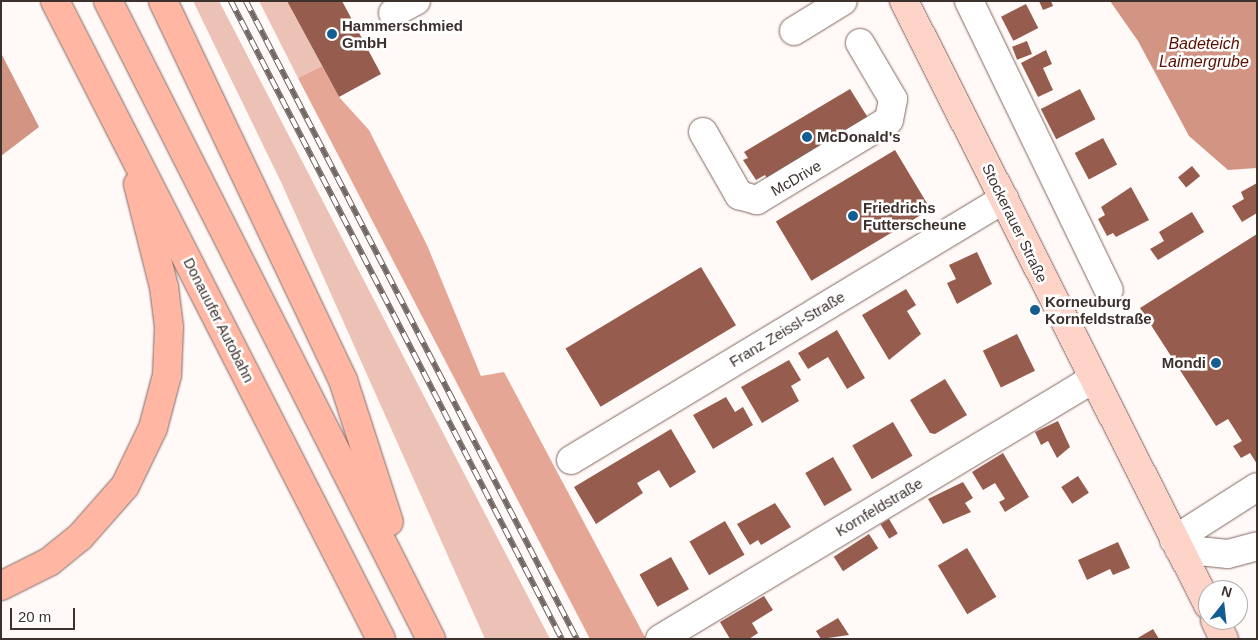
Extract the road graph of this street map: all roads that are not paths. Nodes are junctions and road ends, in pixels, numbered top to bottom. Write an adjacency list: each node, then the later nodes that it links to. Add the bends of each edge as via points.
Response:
1 (55, 1): 10 (highway, Donauufer Autobahn)
2 (108, 1): 20 (highway)
3 (163, 1): 20 (highway, via 343,380)
4 (843, 1): 7 (street)
5 (904, 1): 11 (main road, Stockerauer Straße)
6 (969, 1): 12 (street)
7 (794, 31)
8 (860, 43): 9 (street, McDrive, via 894,99 889,120 757,200 738,195)
9 (703, 132)
10 (128, 140): 18 (highway, via 168,310 170,353 161,404 134,472 107,508 48,562); 22 (highway, Donauufer Autobahn)
11 (1004, 199): 13 (main road, Stockerauer Straße); 14 (street, Franz Zeissl-Straße)
12 (1109, 290)
13 (1093, 379): 16 (main road, Stockerauer Straße); 21 (street, Kornfeldstraße)
14 (571, 460)
15 (1257, 487): 16 (street)
16 (1177, 545): 17 (street, via 1228,554); 19 (main road, Stockerauer Straße)
17 (1257, 546)
18 (1, 586)
19 (1198, 586)
20 (415, 605): 23 (highway)
21 (663, 636)
22 (381, 639)
23 (430, 639)

